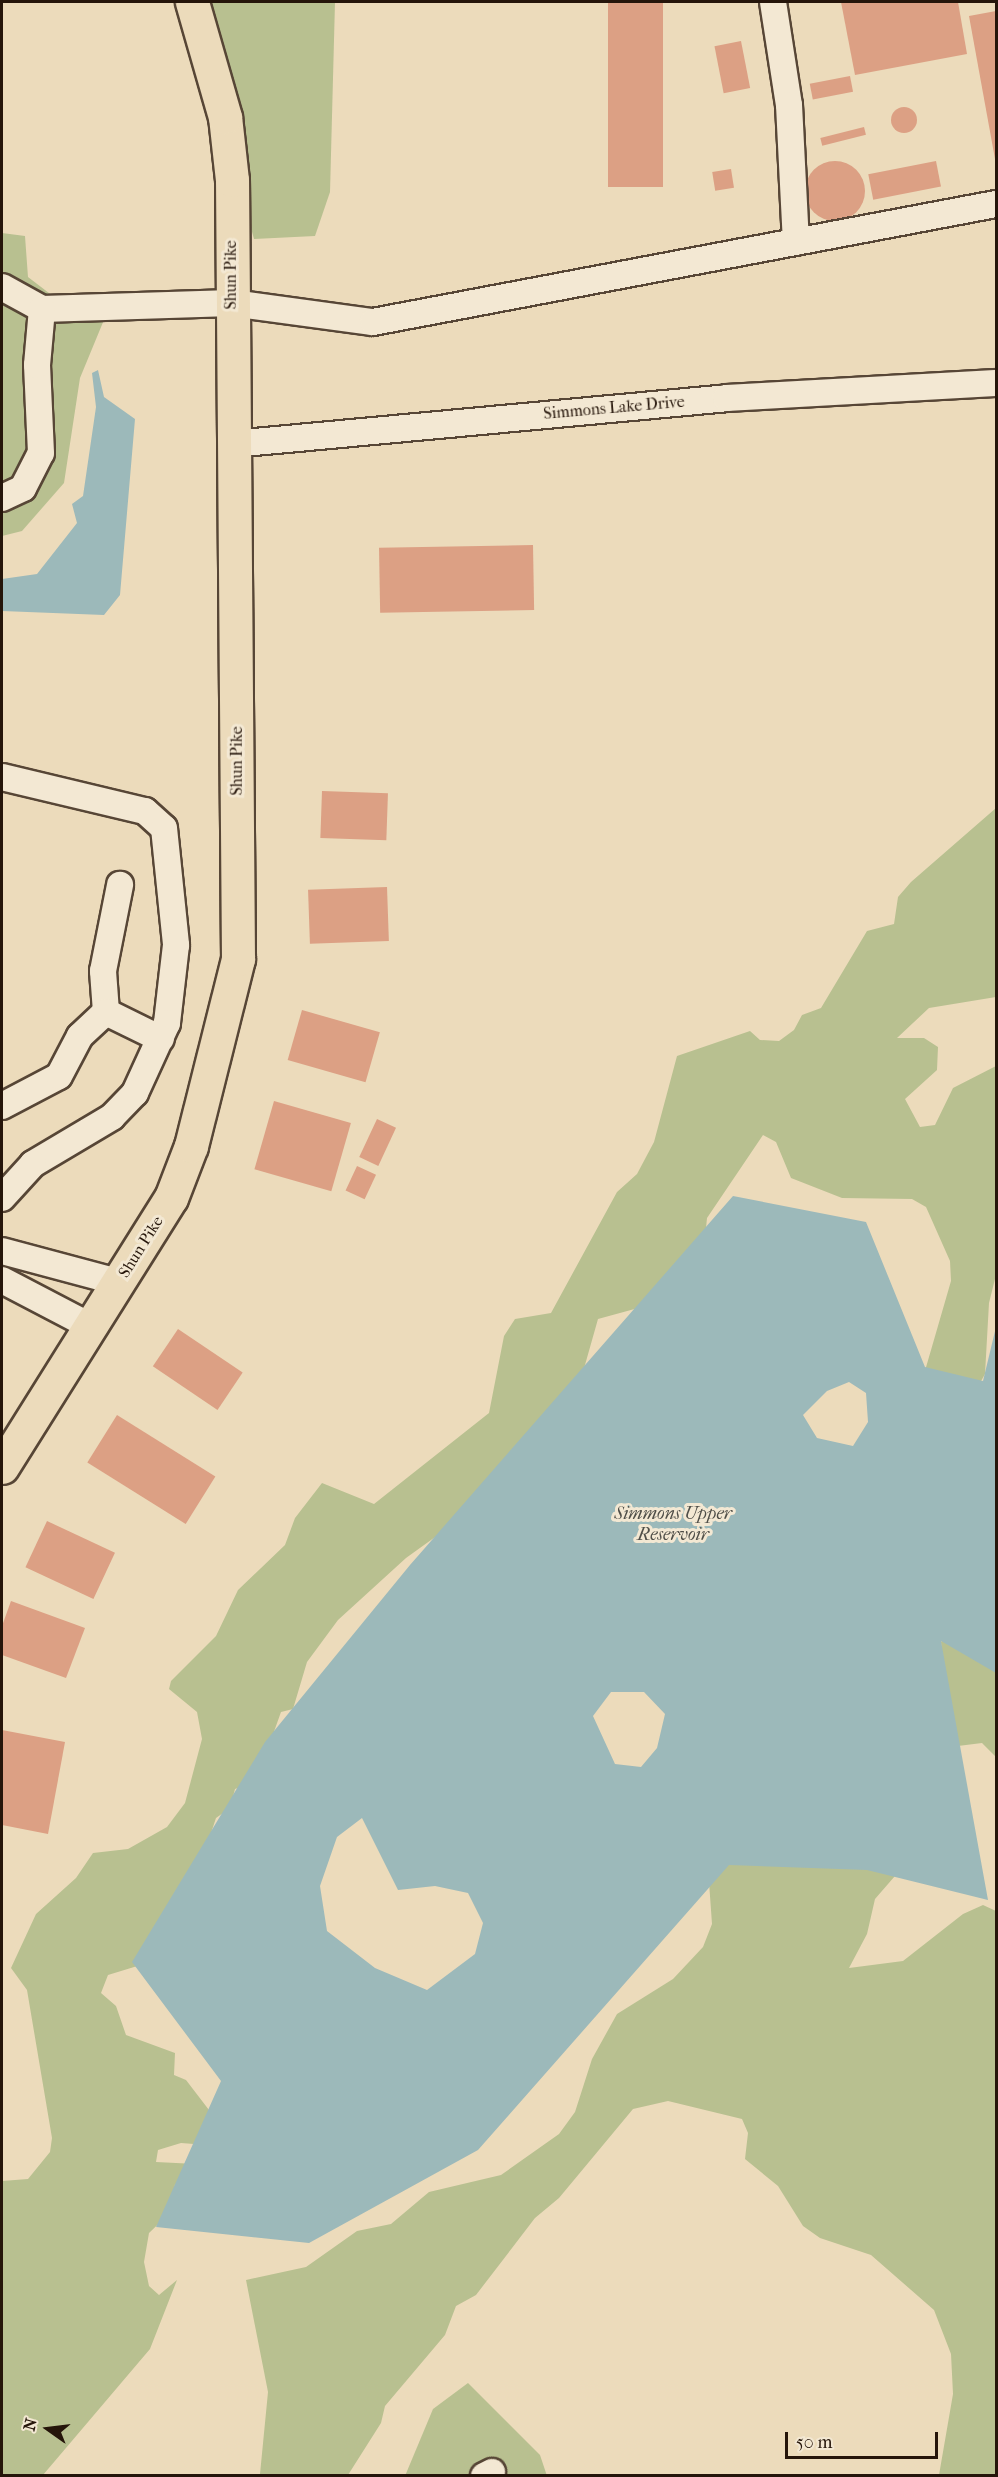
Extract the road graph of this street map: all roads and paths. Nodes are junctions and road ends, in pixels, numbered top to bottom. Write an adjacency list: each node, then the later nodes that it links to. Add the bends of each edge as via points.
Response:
1 (192, 2): 6 (main road, Shun Pike, via 225,117 232,180)
2 (773, 2): 4 (street, via 789,105)
3 (996, 204): 4 (street)
4 (796, 242): 6 (street, via 373,322)
5 (2, 288): 7 (street)
6 (232, 303): 7 (street); 9 (main road, Shun Pike)
7 (42, 309): 10 (street, via 37,365 41,453 23,488)
8 (996, 383): 9 (street, Simmons Lake Drive, via 726,398)
9 (233, 444): 19 (main road, Shun Pike, via 238,959 175,1187)
10 (2, 498)
11 (2, 777): 14 (street, via 145,812 164,828 176,945)
12 (120, 885): 13 (street, via 103,971)
13 (106, 1012): 14 (street); 15 (street, via 80,1036 59,1076)
14 (161, 1039): 16 (street, via 135,1093 112,1117 33,1164)
15 (2, 1106)
16 (2, 1198)
17 (2, 1251): 19 (street)
18 (2, 1280): 20 (street)
19 (118, 1282): 20 (main road, Shun Pike)
20 (92, 1327): 21 (main road, Shun Pike)
21 (2, 1467)

